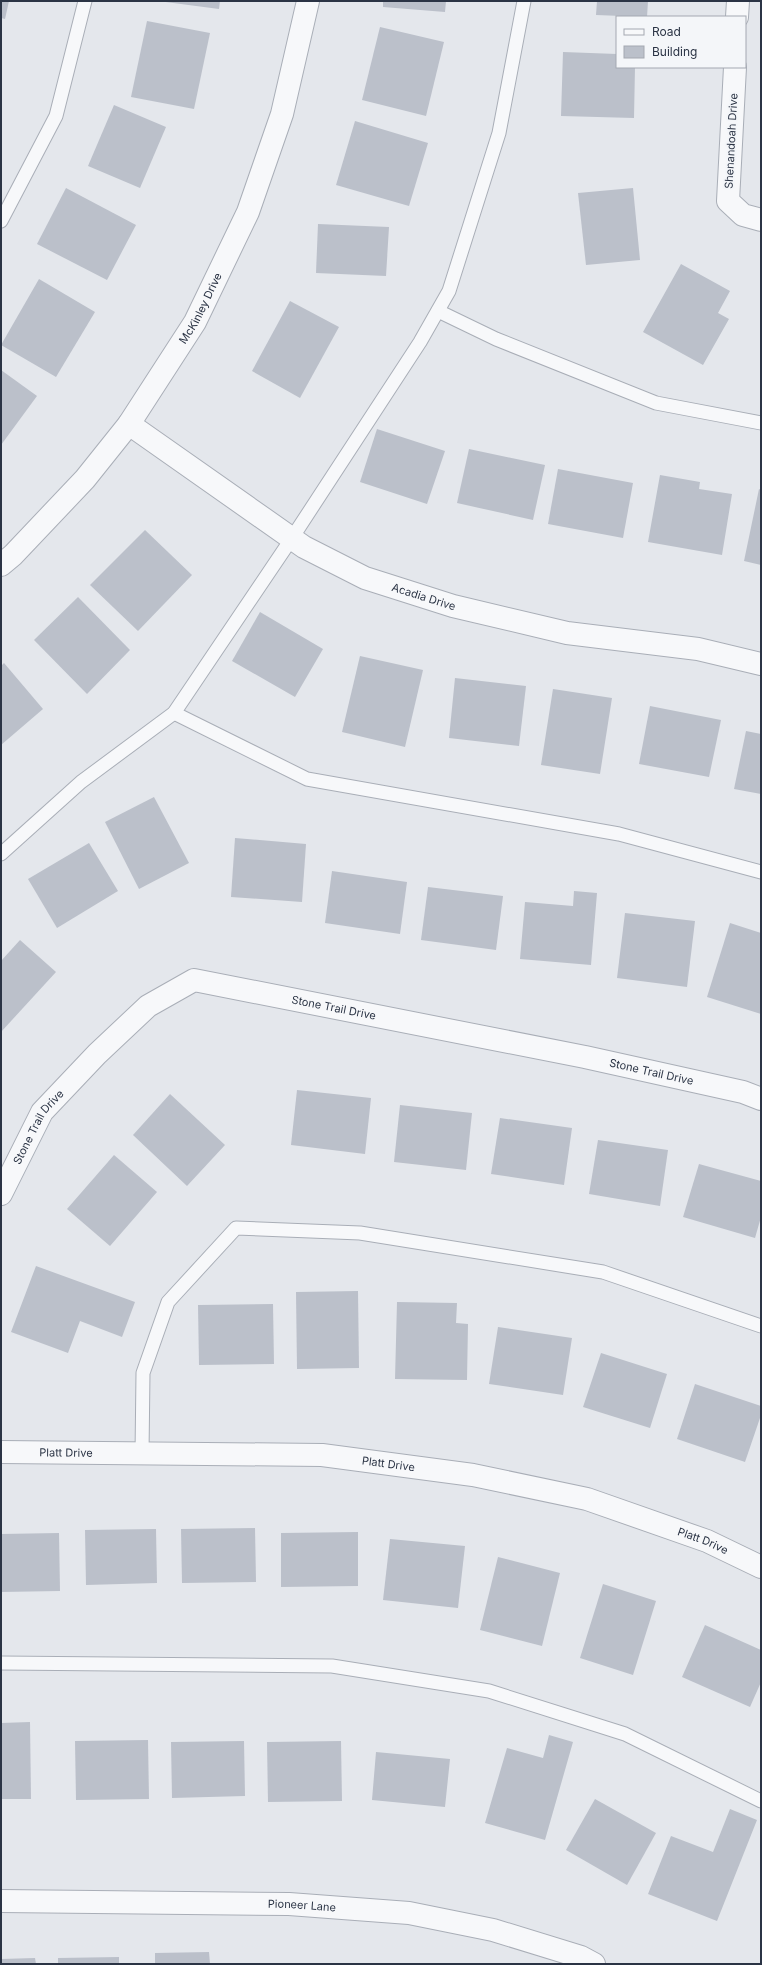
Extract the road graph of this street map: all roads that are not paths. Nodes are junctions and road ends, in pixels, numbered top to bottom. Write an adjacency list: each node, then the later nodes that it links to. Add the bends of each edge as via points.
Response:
1 (85, 1): 8 (lane, via 56,116)
2 (308, 1): 11 (street, McKinley Drive, via 282,114 248,212 195,322)
3 (524, 1): 9 (lane, via 499,133 449,291)
4 (738, 1): 5 (street)
5 (737, 16)
6 (734, 68): 7 (street, Shenandoah Drive, via 728,201 743,215)
7 (761, 220)
8 (1, 221)
9 (438, 311): 10 (lane, via 496,339 656,403); 12 (lane)
10 (761, 423)
11 (129, 424): 12 (street, Acadia Drive); 13 (street, McKinley Drive, via 85,479)
12 (292, 538): 14 (street, Acadia Drive, via 366,578 453,606 567,633 698,649); 15 (lane)
13 (1, 565)
14 (761, 664)
15 (174, 713): 16 (lane, via 81,782); 17 (lane, via 307,779 619,834)
16 (1, 854)
17 (761, 872)
18 (761, 1099): 19 (street, Stone Trail Drive, via 743,1092 585,1057 194,980 148,1006 97,1054 42,1112)
19 (1, 1194)
20 (761, 1326): 22 (lane, via 603,1272 360,1233 236,1228 168,1302 143,1373)
21 (1, 1452): 22 (street, Platt Drive)
22 (142, 1454): 23 (street, Platt Drive, via 322,1455 473,1475 587,1499 707,1541)
23 (761, 1567)
24 (1, 1663): 25 (lane, via 332,1666 489,1691 625,1734)
25 (761, 1801)
26 (1, 1901): 27 (street, Pioneer Lane, via 289,1904 409,1913 493,1930 581,1957)
27 (594, 1964)

